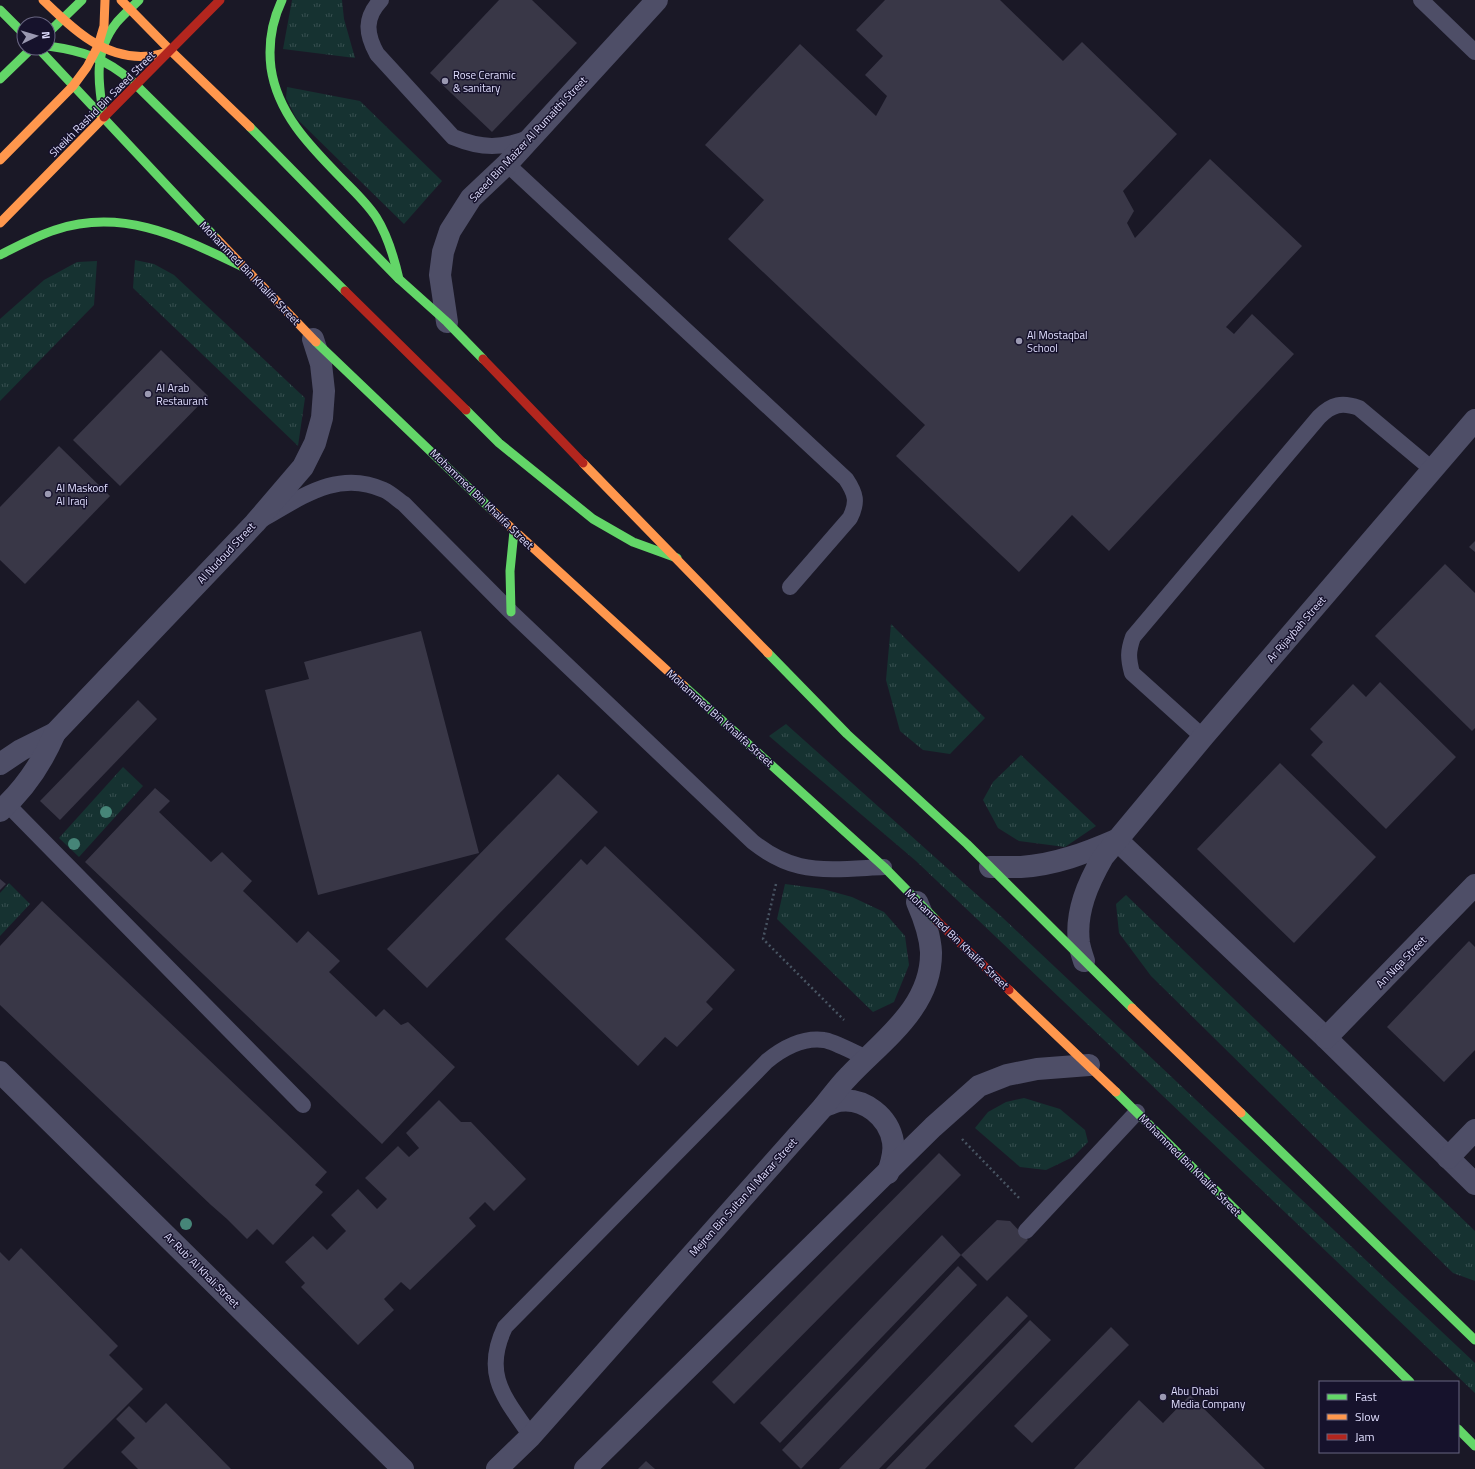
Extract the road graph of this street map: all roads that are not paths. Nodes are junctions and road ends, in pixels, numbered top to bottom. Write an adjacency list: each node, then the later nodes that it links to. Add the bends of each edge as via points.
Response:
1 (43, 0): 13 (main road)
2 (82, 0): 13 (main road)
3 (105, 0): 17 (main road)
4 (121, 0): 11 (main road)
5 (139, 0): 11 (main road)
6 (220, 0): 18 (main road, Sheikh Rashid Bin Saeed Street)
7 (282, 0): 33 (main road, via 272,26 269,50 276,93 285,113 298,131 376,216 394,257)
8 (380, 0): 27 (lane, via 368,20 371,43 377,54 453,137 490,147 517,143)
9 (657, 0): 27 (street, Saeed Bin Maizer Al Rumaithi Street)
10 (1421, 0): 19 (lane)
11 (130, 9): 17 (main road, via 117,21); 18 (main road)
12 (0, 10): 15 (main road)
13 (62, 19): 14 (main road); 17 (main road)
14 (56, 25)
15 (16, 26)
16 (56, 47): 22 (main road, via 76,50)
17 (100, 47): 18 (main road, via 136,58 157,56); 22 (main road)
18 (171, 51): 24 (main road, Sheikh Rashid Bin Saeed Street); 33 (main road, via 260,136)
19 (1475, 52)
20 (24, 56): 23 (main road)
21 (45, 56): 25 (main road, Mohammed Bin Khalifa Street)
22 (96, 57): 24 (main road, via 112,65); 25 (main road); 26 (main road)
23 (0, 79)
24 (137, 85): 26 (main road, Sheikh Rashid Bin Saeed Street); 40 (main road, via 499,443 593,518 633,542)
25 (73, 86): 26 (main road, Mohammed Bin Khalifa Street); 28 (main road)
26 (104, 119): 30 (main road, Sheikh Rashid Bin Saeed Street); 32 (main road, Mohammed Bin Khalifa Street)
27 (532, 136): 29 (street, Saeed Bin Maizer Al Rumaithi Street)
28 (0, 160)
29 (507, 164): 34 (street, Saeed Bin Maizer Al Rumaithi Street, via 471,198 450,231 443,252 440,275); 41 (lane, via 846,479 855,498 855,509)
30 (0, 223)
31 (0, 255): 32 (main road, via 64,227 95,222 126,222 150,226 173,234)
32 (243, 267): 35 (main road, Mohammed Bin Khalifa Street)
33 (400, 279): 34 (main road)
34 (447, 322): 40 (main road)
35 (313, 339): 38 (street, Al Nudoud Street, via 321,364 324,391 322,418 315,443 303,467); 39 (main road, Mohammed Bin Khalifa Street)
36 (1475, 420): 37 (street, Ar Rijaybah Street)
37 (1433, 470): 44 (street, Ar Rijaybah Street); 44 (lane, via 1359,408 1349,404 1327,409 1314,423 1133,637 1129,649 1132,673)
38 (255, 523): 42 (lane, via 314,491 337,483 361,483 385,490 404,504); 43 (street, Al Nudoud Street)
39 (514, 531): 42 (main road, via 509,572); 48 (main road, Mohammed Bin Khalifa Street)
40 (677, 558): 49 (main road, via 847,734)
41 (790, 587)
42 (511, 612): 48 (lane, via 766,852 800,866)
43 (55, 733): 45 (street, Al Nudoud Street); 46 (street, Al Nudoud Street, via 37,768)
44 (1203, 737): 47 (street, Ar Rijaybah Street)
45 (0, 764)
46 (4, 808): 57 (lane)
47 (1118, 840): 49 (street, Ar Rijaybah Street, via 1087,853 1055,862 1022,867); 52 (street, Ar Rijaybah Street, via 1103,857 1084,898 1079,920 1079,943); 53 (street)
48 (884, 867): 51 (main road, Mohammed Bin Khalifa Street)
49 (990, 867): 52 (main road)
50 (1475, 885): 53 (street, An Niqa Street)
51 (917, 902): 54 (street, Mejren Bin Sultan Al Marar Street, via 927,926 931,952 927,978 917,1003 902,1024); 55 (main road, Mohammed Bin Khalifa Street)
52 (1084, 961): 65 (main road)
53 (1326, 1038): 61 (street)
54 (871, 1054): 58 (street, Mejren Bin Sultan Al Marar Street, via 848,1076); 68 (lane, via 825,1040 806,1040 777,1052 505,1327 496,1352 497,1381 503,1396)
55 (1089, 1066): 59 (main road, Mohammed Bin Khalifa Street); 62 (street, via 1037,1069 1007,1074 979,1086)
56 (0, 1072): 70 (street, Ar Rub' Al Khali Street)
57 (303, 1105)
58 (824, 1106): 62 (street, via 839,1101 854,1102 869,1107 880,1116 889,1128 893,1143 893,1158); 68 (street, Mejren Bin Sultan Al Marar Street)
59 (1137, 1112): 64 (lane); 66 (main road, Mohammed Bin Khalifa Street)
60 (1475, 1130): 61 (street)
61 (1448, 1158): 63 (street)
62 (888, 1173): 72 (street)
63 (1475, 1184)
64 (1026, 1231)
65 (1475, 1340)
66 (1409, 1381)
67 (1459, 1430): 69 (main road)
68 (531, 1436): 71 (street, Mejren Bin Sultan Al Marar Street)
69 (1475, 1446)
70 (403, 1469)
71 (497, 1469)
72 (585, 1469)

